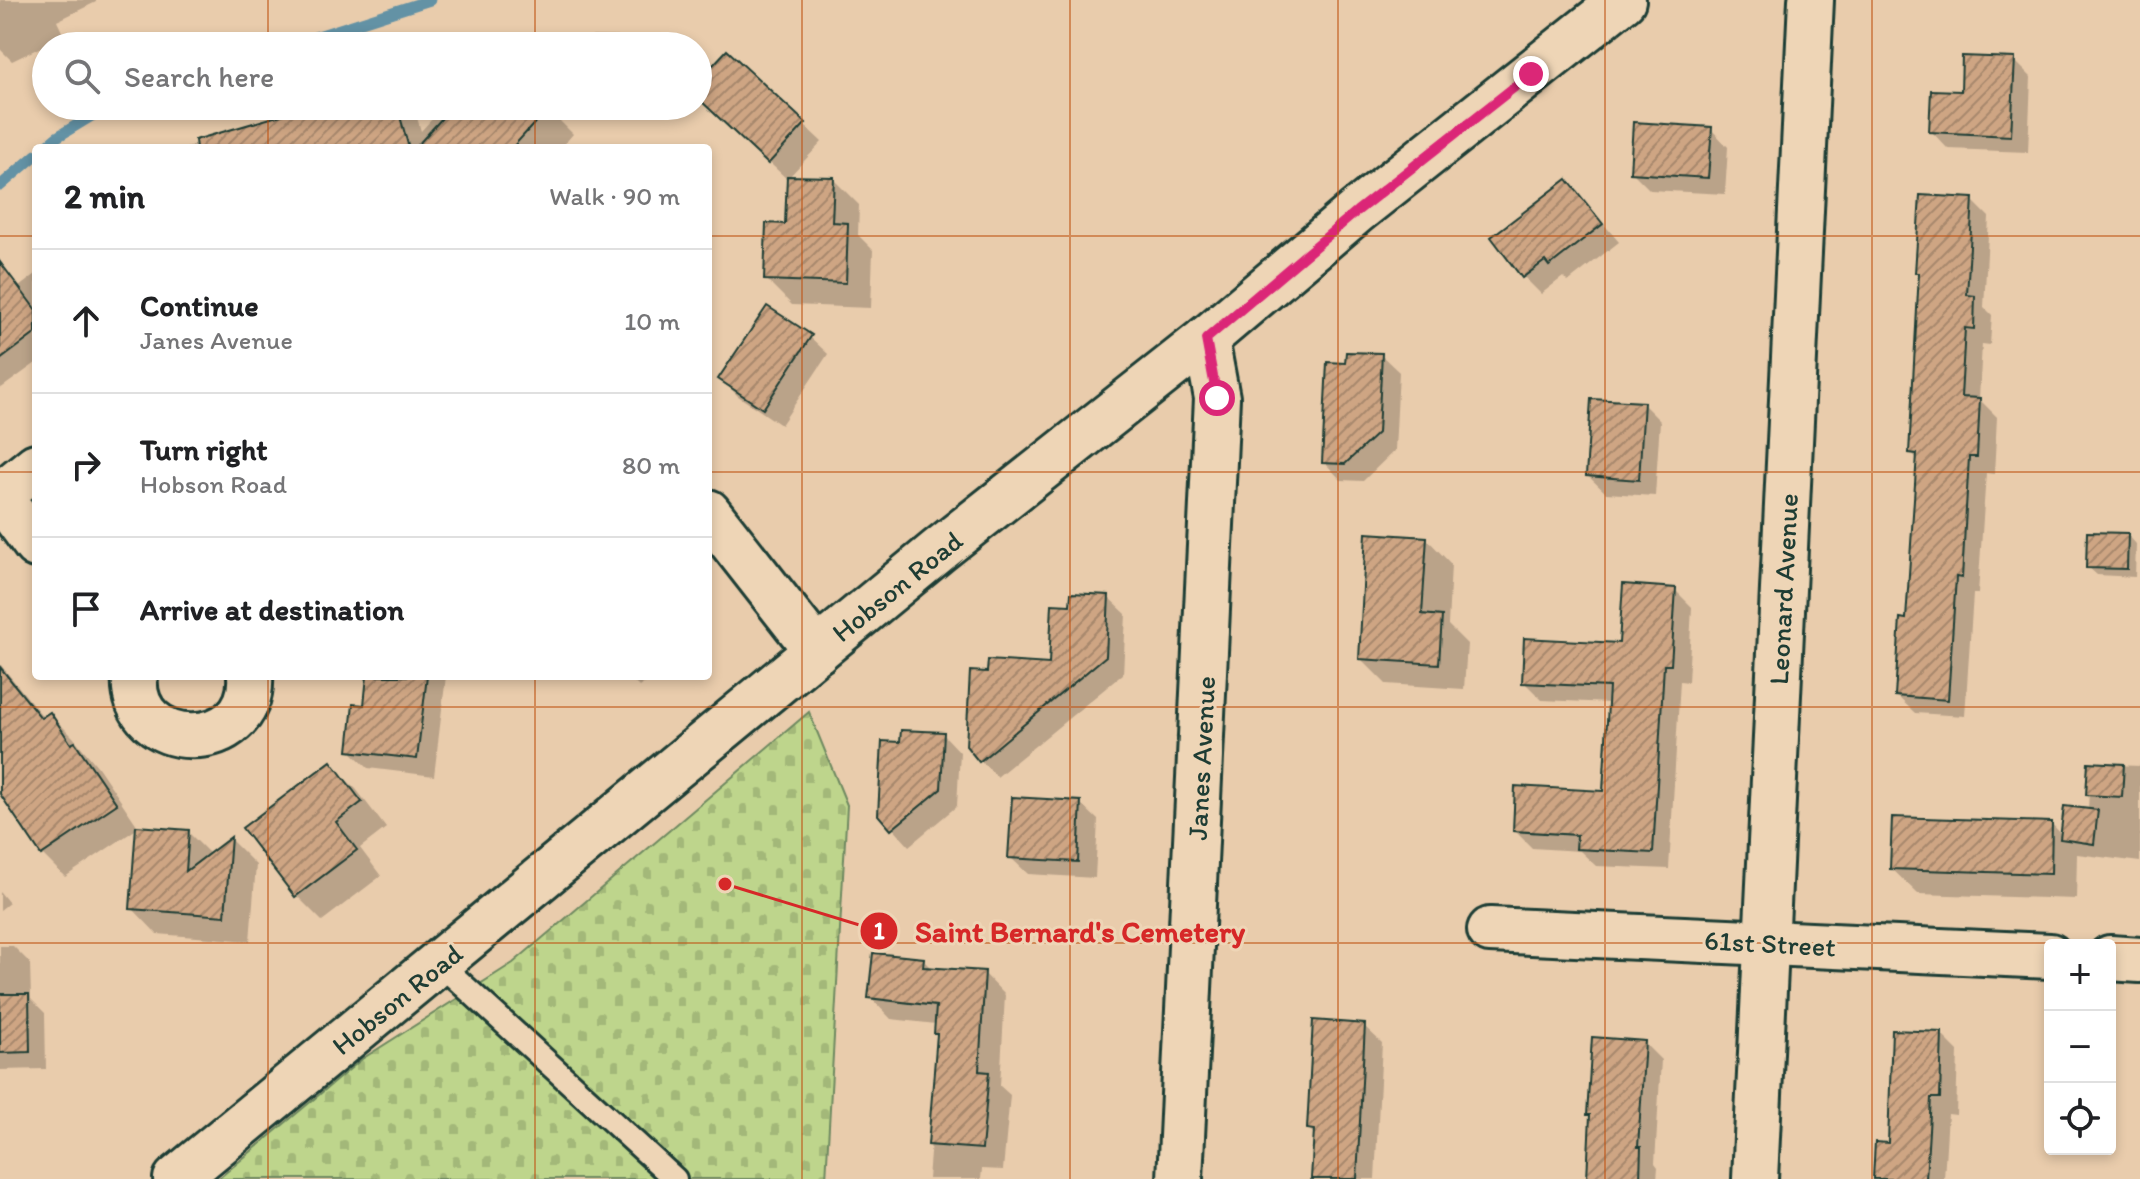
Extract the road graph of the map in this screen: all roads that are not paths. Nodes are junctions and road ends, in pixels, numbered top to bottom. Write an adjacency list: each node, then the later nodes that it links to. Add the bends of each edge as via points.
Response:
1 (1623, 0): 3 (street, Hobson Road, via 1357,211)
2 (1811, 0): 12 (street, Leonard Avenue)
3 (1206, 339): 8 (street, Hobson Road); 19 (street, Janes Avenue, via 1217,398)
4 (32, 469): 5 (street)
5 (0, 495): 7 (street)
6 (712, 517): 8 (street)
7 (32, 539)
8 (817, 651): 16 (street, Hobson Road)
9 (136, 680): 10 (street, via 139,703 150,720 186,736 213,732 236,717 246,702)
10 (249, 680)
11 (1490, 930): 12 (street, 61st Street)
12 (1765, 943): 13 (street, 61st Street); 20 (street, Leonard Avenue)
13 (2044, 956)
14 (2116, 958): 15 (street)
15 (2140, 960)
16 (440, 964): 17 (street, Hobson Road); 18 (lane)
17 (176, 1179)
18 (675, 1179)
19 (1180, 1179)
20 (1755, 1179)

